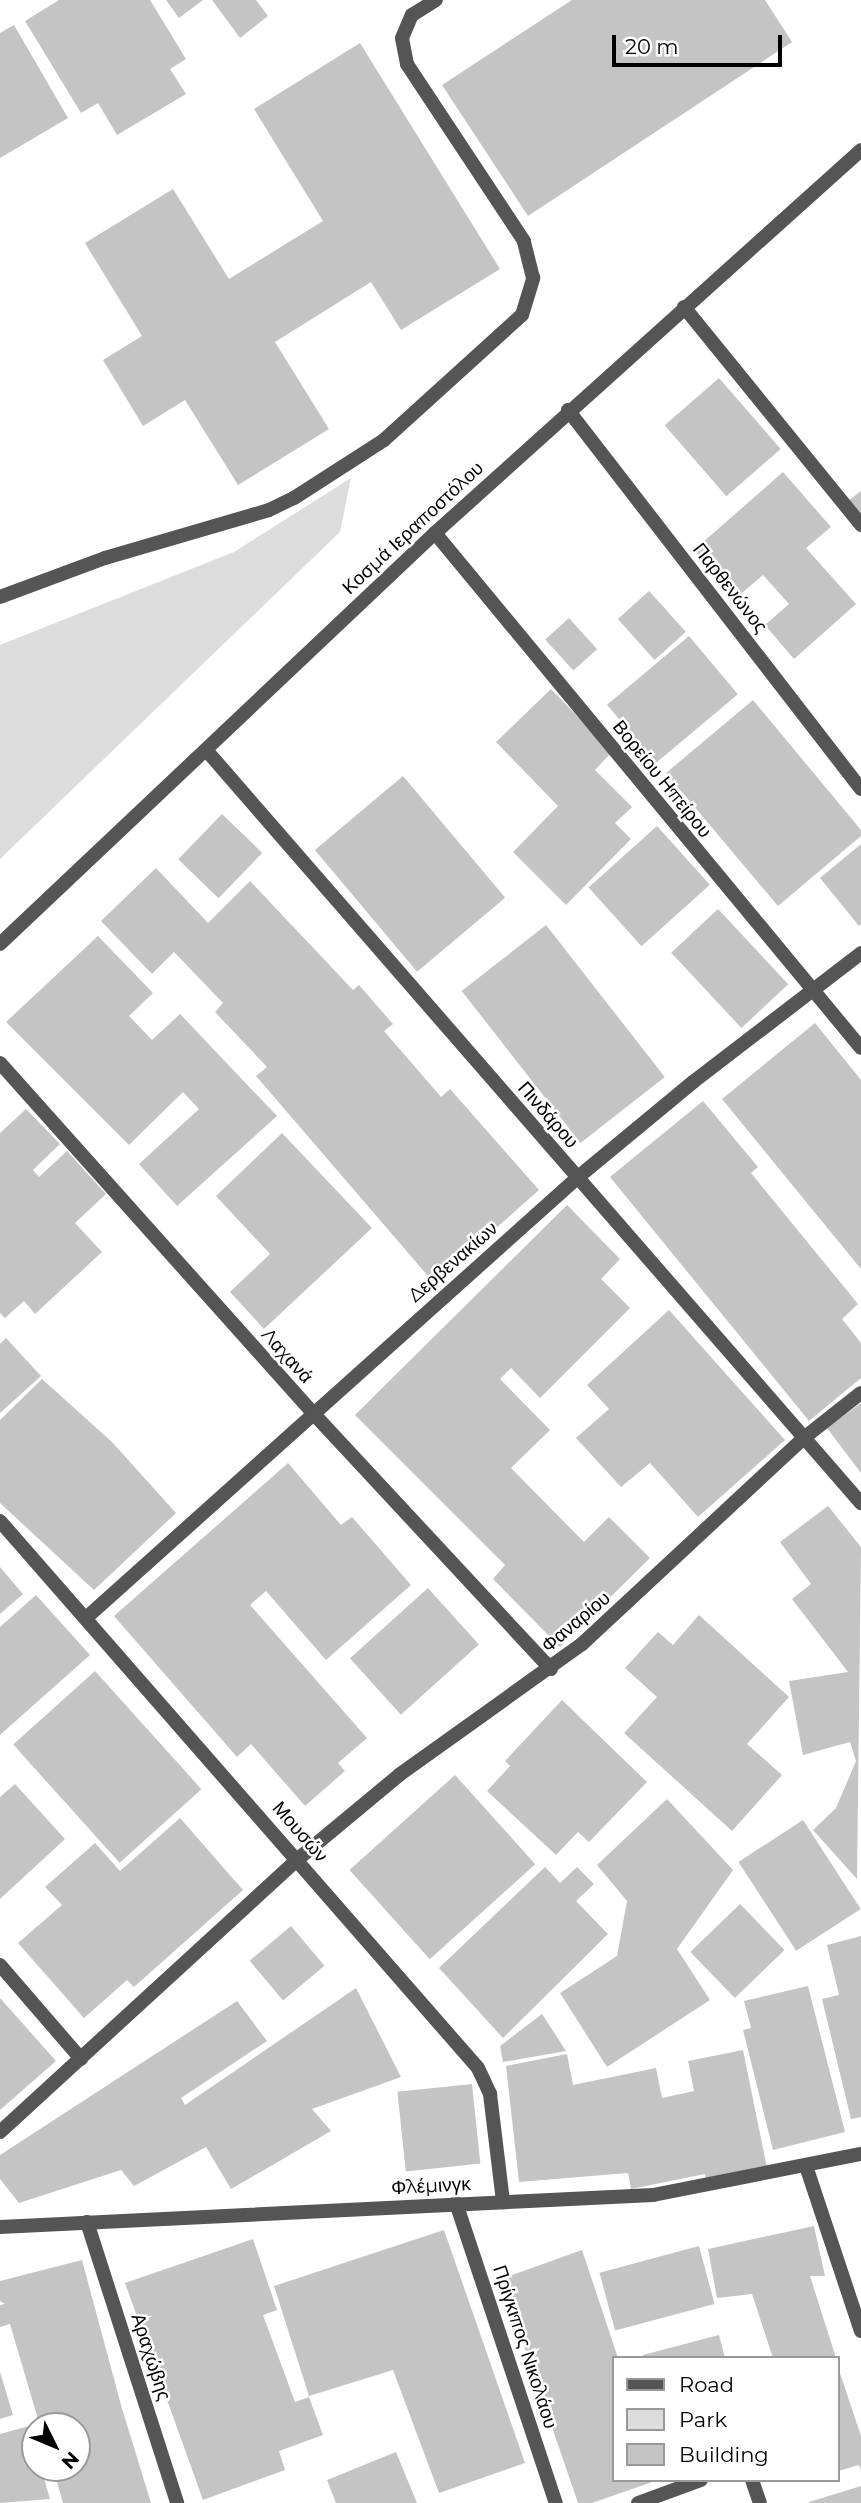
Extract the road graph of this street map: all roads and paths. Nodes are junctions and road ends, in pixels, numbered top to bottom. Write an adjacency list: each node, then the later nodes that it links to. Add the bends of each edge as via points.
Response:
1 (436, 0): 7 (street, via 412,15 402,38 407,64 524,241 533,278 522,315 384,440 294,498)
2 (861, 150): 3 (street, Κοσμά Ιεραποστόλου)
3 (684, 307): 4 (street, Κοσμά Ιεραποστόλου); 5 (street)
4 (568, 410): 6 (street, Κοσμά Ιεραποστόλου); 9 (street, Παρθενώνος)
5 (861, 525)
6 (435, 533): 8 (street, Κοσμά Ιεραποστόλου); 12 (street, Βορείου Ηπείρου)
7 (0, 597)
8 (207, 751): 10 (street, Κοσμά Ιεραποστόλου); 15 (street, Πινδάρου)
9 (861, 789)
10 (0, 944)
11 (861, 953): 12 (street, Δερβενακίων)
12 (811, 990): 13 (street, Βορείου Ηπείρου); 15 (street, Δερβενακίων)
13 (861, 1048)
14 (0, 1063): 17 (street, Λαχανά)
15 (577, 1178): 17 (street, Δερβενακίων); 18 (street, Πινδάρου)
16 (861, 1393): 18 (street, Φαναρίου)
17 (312, 1412): 21 (street, Δερβενακίων); 22 (street, Λαχανά)
18 (804, 1437): 19 (street, Πινδάρου); 22 (street, Φαναρίου, via 616,1615)
19 (861, 1503)
20 (0, 1521): 21 (street, Μουσών)
21 (86, 1618): 23 (street, Μουσών)
22 (551, 1669): 23 (street, Φαναρίου, via 399,1775)
23 (298, 1859): 25 (street, Φαναρίου); 29 (street, Μουσών, via 488,2083)
24 (0, 1965): 25 (street)
25 (81, 2059): 26 (street, Φαναρίου)
26 (0, 2132)
27 (861, 2154): 28 (street, Φλέμινγκ)
28 (806, 2166): 29 (street, Φλέμινγκ, via 653,2195); 33 (street)
29 (503, 2202): 30 (street, Φλέμινγκ)
30 (456, 2203): 31 (street, Φλέμινγκ); 37 (street, Πρίγκιπος Νικολάου)
31 (88, 2222): 32 (street, Φλέμινγκ); 36 (street, Αραχώβης)
32 (0, 2227)
33 (861, 2331)
34 (696, 2482): 38 (street)
35 (753, 2482): 39 (street)
36 (177, 2503)
37 (556, 2503)
38 (638, 2503)
39 (761, 2503)

